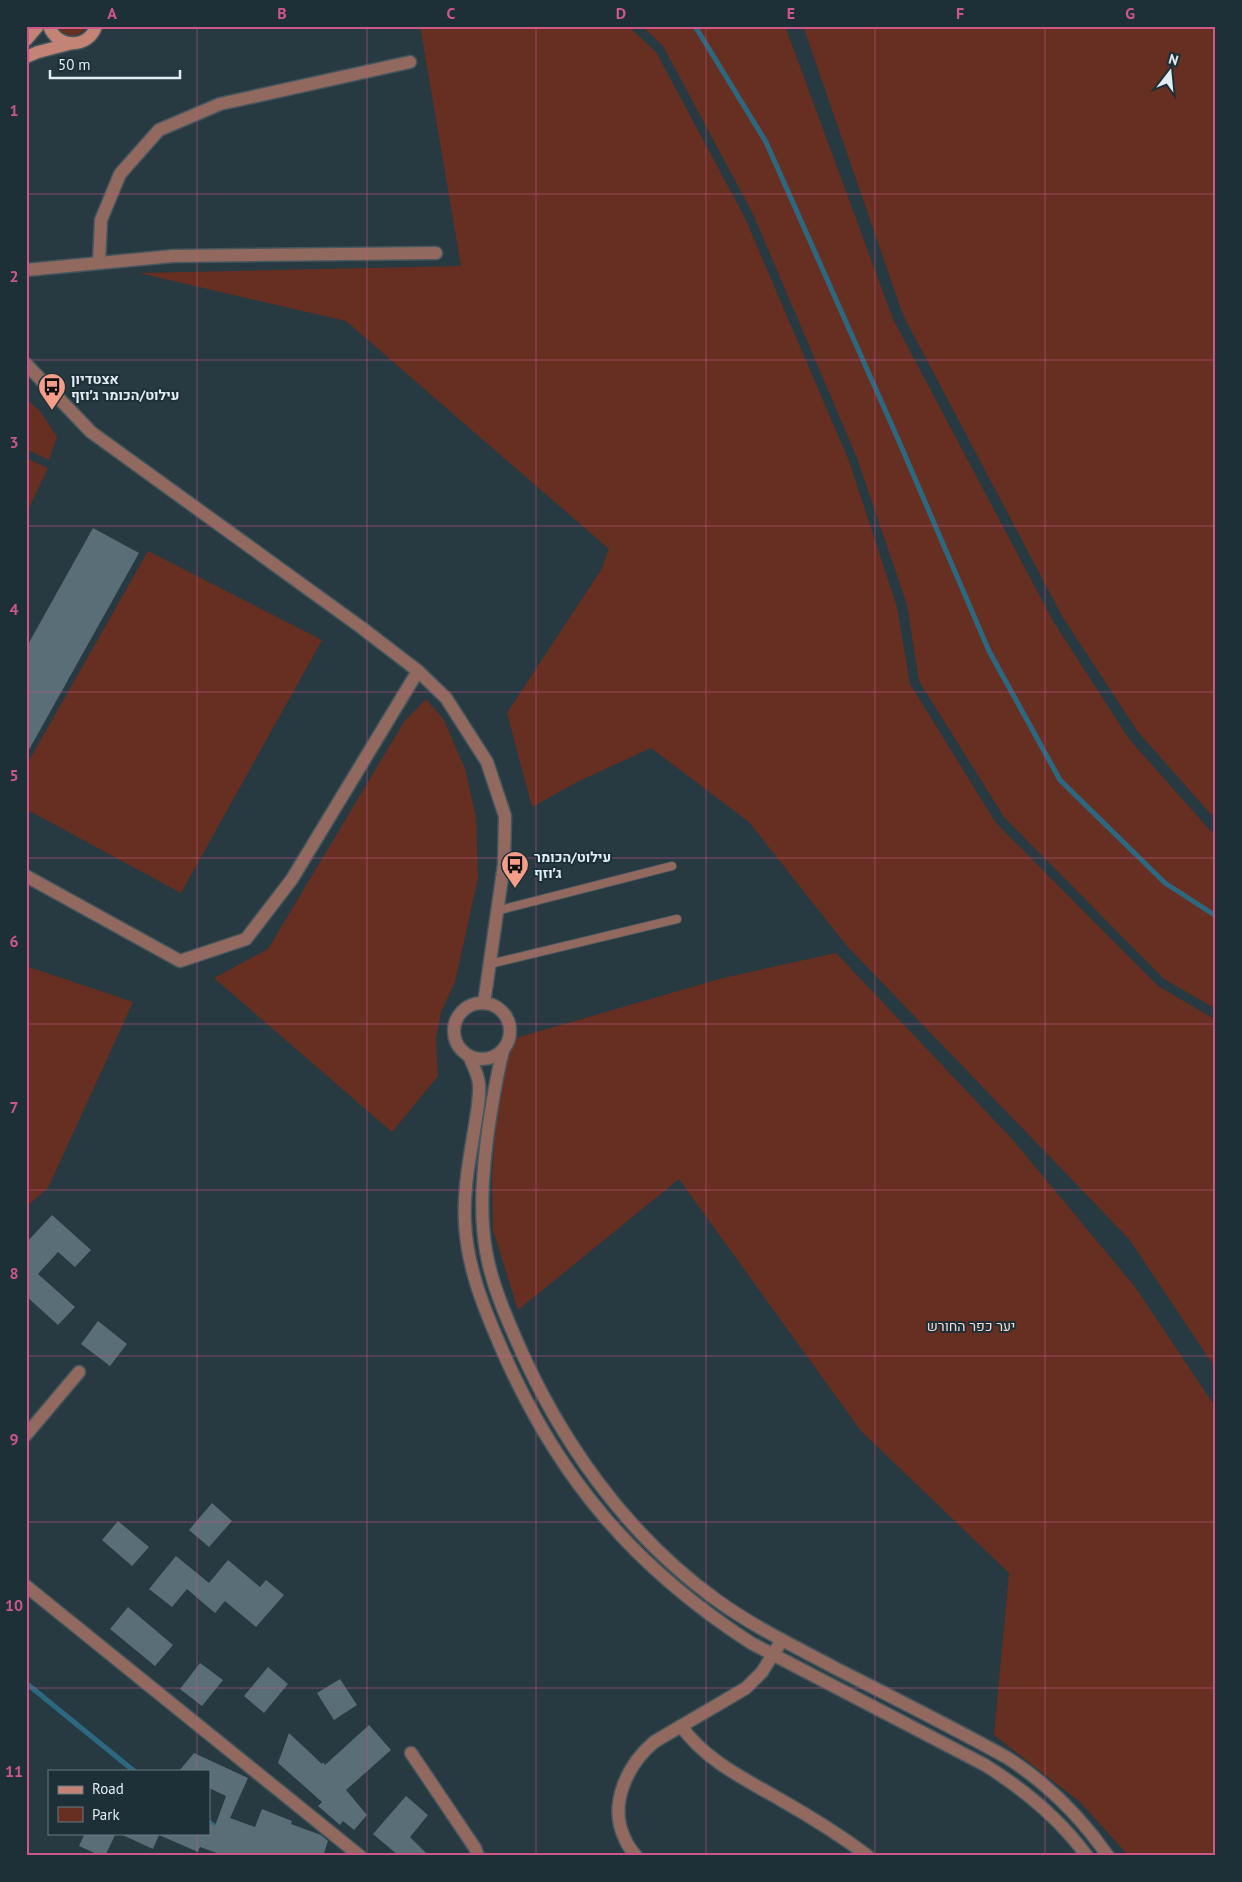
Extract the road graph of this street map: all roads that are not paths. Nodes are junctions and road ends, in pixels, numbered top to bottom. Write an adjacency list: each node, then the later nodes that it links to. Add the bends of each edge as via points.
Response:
1 (38, 26): 4 (main road)
2 (49, 26): 5 (main road, via 54,36)
3 (99, 27): 5 (main road, via 84,42)
4 (26, 40)
5 (69, 44): 6 (main road)
6 (26, 57)
7 (410, 62): 9 (street, via 220,104 159,130 120,174 101,220)
8 (436, 253): 9 (street, via 173,256)
9 (99, 262): 10 (street)
10 (26, 270)
11 (26, 364): 12 (street, via 91,432)
12 (418, 671): 14 (street, via 292,879 246,940 180,961); 15 (street, via 446,698 487,762 505,816 504,864)
13 (672, 866): 15 (lane)
14 (26, 876)
15 (496, 911): 17 (street)
16 (677, 919): 17 (lane)
17 (490, 964): 18 (street)
18 (484, 1003): 19 (street, via 496,1007 509,1021 511,1031); 20 (street, via 465,1009 455,1025 456,1041)
19 (503, 1051): 20 (street, via 486,1059); 24 (street, via 494,1085 484,1169 483,1224 492,1276 527,1365 575,1449 642,1534 718,1602)
20 (469, 1056): 25 (street, via 476,1070 479,1098 466,1194 467,1246 488,1317 524,1398 577,1484 637,1553 716,1620)
21 (79, 1372): 22 (street)
22 (26, 1435)
23 (26, 1586): 28 (street)
24 (782, 1640): 25 (street); 33 (street, via 1006,1756 1050,1789 1090,1830)
25 (774, 1655): 26 (street, via 746,1688); 32 (street, via 1010,1780 1050,1813)
26 (681, 1726): 30 (street, via 642,1752 623,1784 619,1821 625,1840); 31 (street, via 692,1741 719,1763 806,1814)
27 (411, 1753): 29 (street)
28 (360, 1856)
29 (478, 1856)
30 (636, 1856)
31 (868, 1856)
32 (1087, 1856)
33 (1108, 1856)

